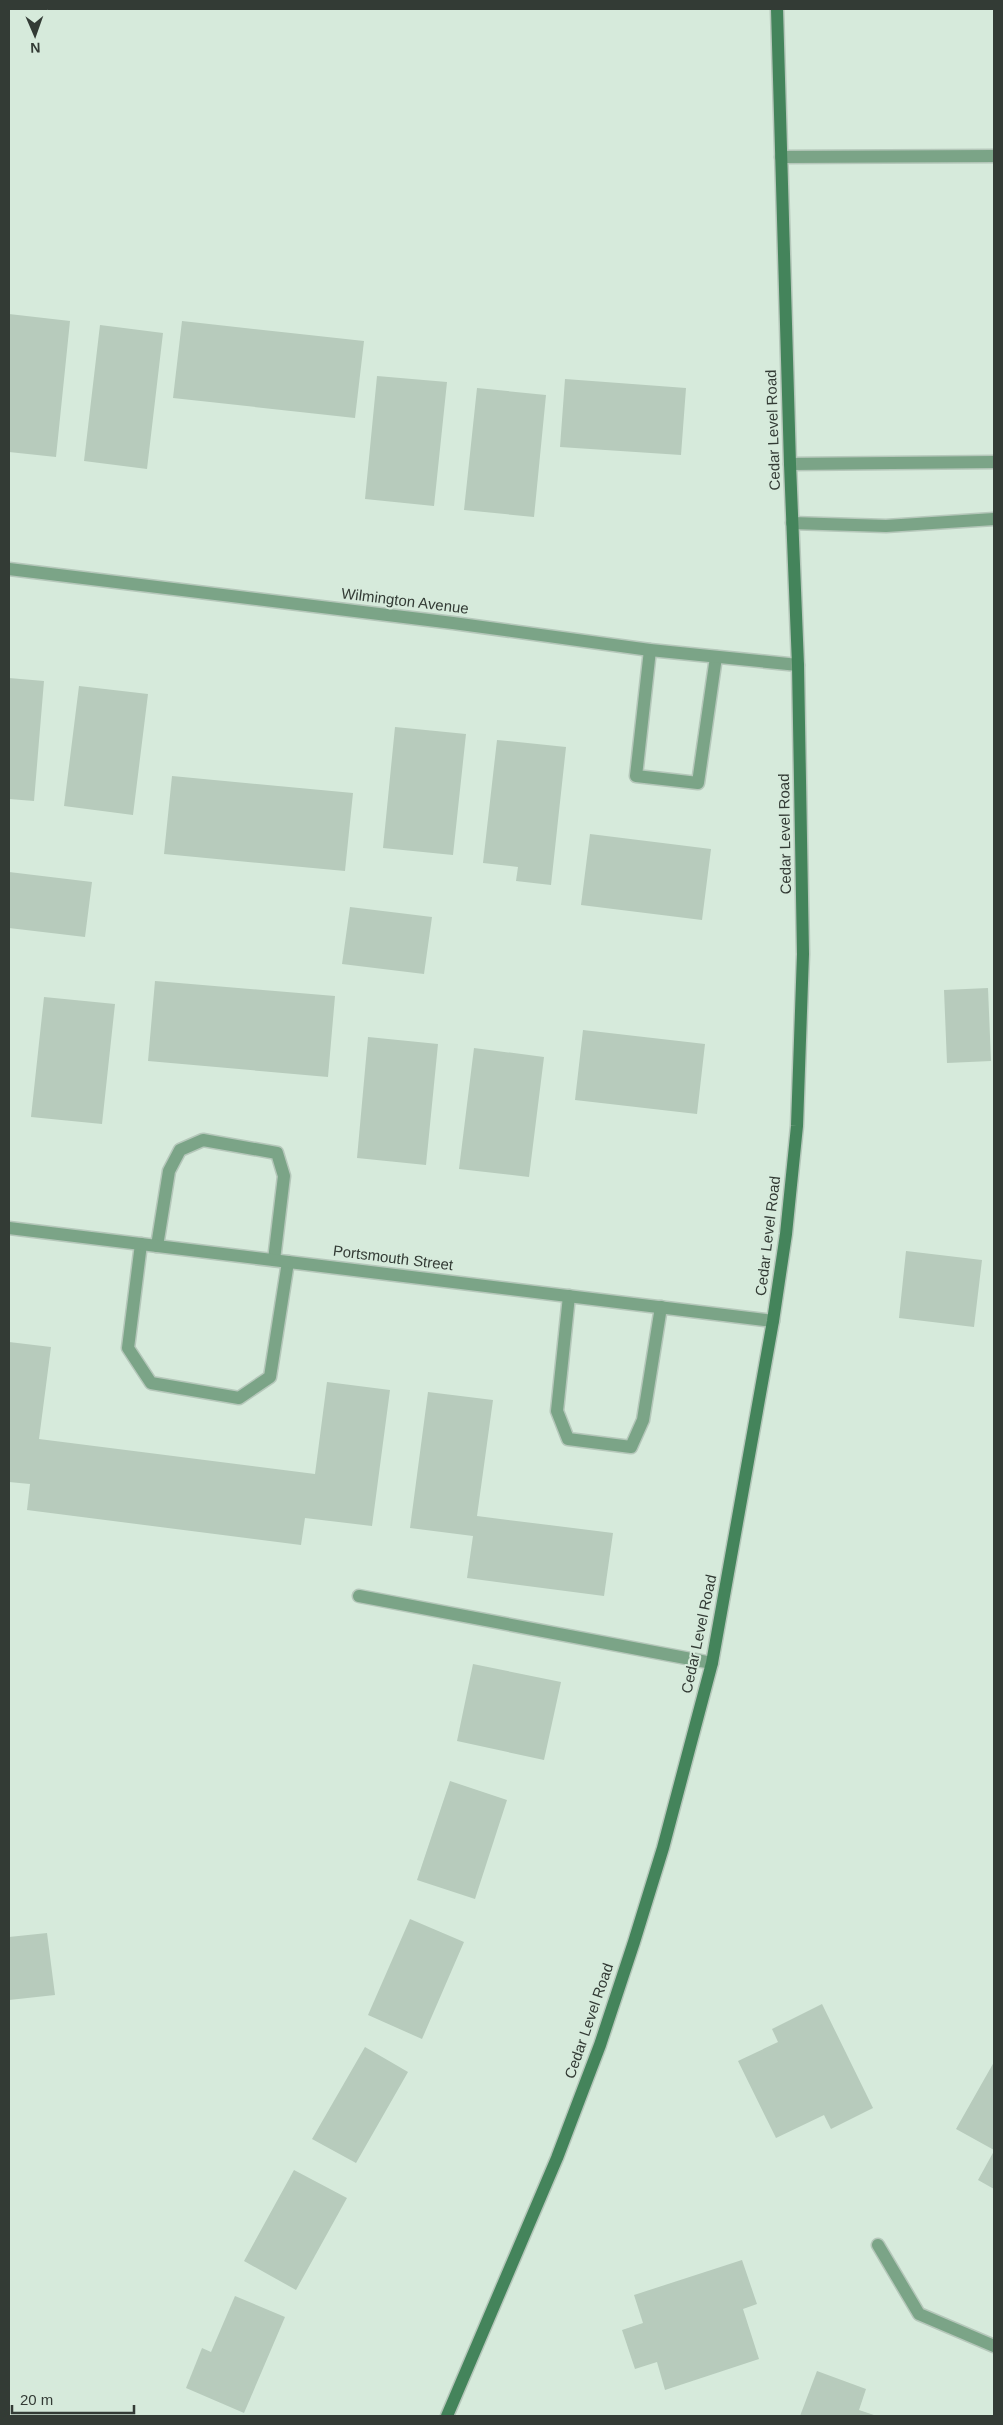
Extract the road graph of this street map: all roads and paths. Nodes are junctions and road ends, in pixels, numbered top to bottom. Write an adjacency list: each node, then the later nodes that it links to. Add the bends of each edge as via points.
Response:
1 (777, 9): 3 (main road, Cedar Level Road)
2 (994, 156): 3 (street)
3 (781, 157): 5 (main road, Cedar Level Road)
4 (994, 462): 5 (street)
5 (790, 464): 7 (main road, Cedar Level Road)
6 (994, 519): 7 (street, via 886,526)
7 (792, 523): 11 (main road, Cedar Level Road)
8 (9, 569): 9 (street, Wilmington Avenue)
9 (650, 650): 10 (street, Wilmington Avenue); 10 (street, via 636,776 698,783)
10 (716, 657): 11 (street, Wilmington Avenue)
11 (798, 665): 19 (main road, Cedar Level Road, via 802,1038 786,1234)
12 (9, 1228): 13 (street, Portsmouth Street)
13 (141, 1244): 14 (street, Portsmouth Street); 16 (street, via 128,1348 150,1383 239,1398 270,1377)
14 (157, 1246): 15 (street, Portsmouth Street); 15 (street, via 169,1170 180,1150 203,1140 277,1153 284,1176)
15 (274, 1260): 16 (street, Portsmouth Street)
16 (288, 1262): 17 (street, Portsmouth Street)
17 (568, 1296): 18 (street, Portsmouth Street); 18 (street, via 557,1410 568,1439 631,1447 643,1420)
18 (661, 1307): 19 (street, Portsmouth Street)
19 (773, 1321): 21 (main road, Cedar Level Road)
20 (360, 1596): 21 (street)
21 (712, 1663): 24 (main road, Cedar Level Road, via 663,1848 600,2045 557,2158)
22 (878, 2245): 23 (street, via 919,2314)
23 (994, 2346)
24 (446, 2416)

